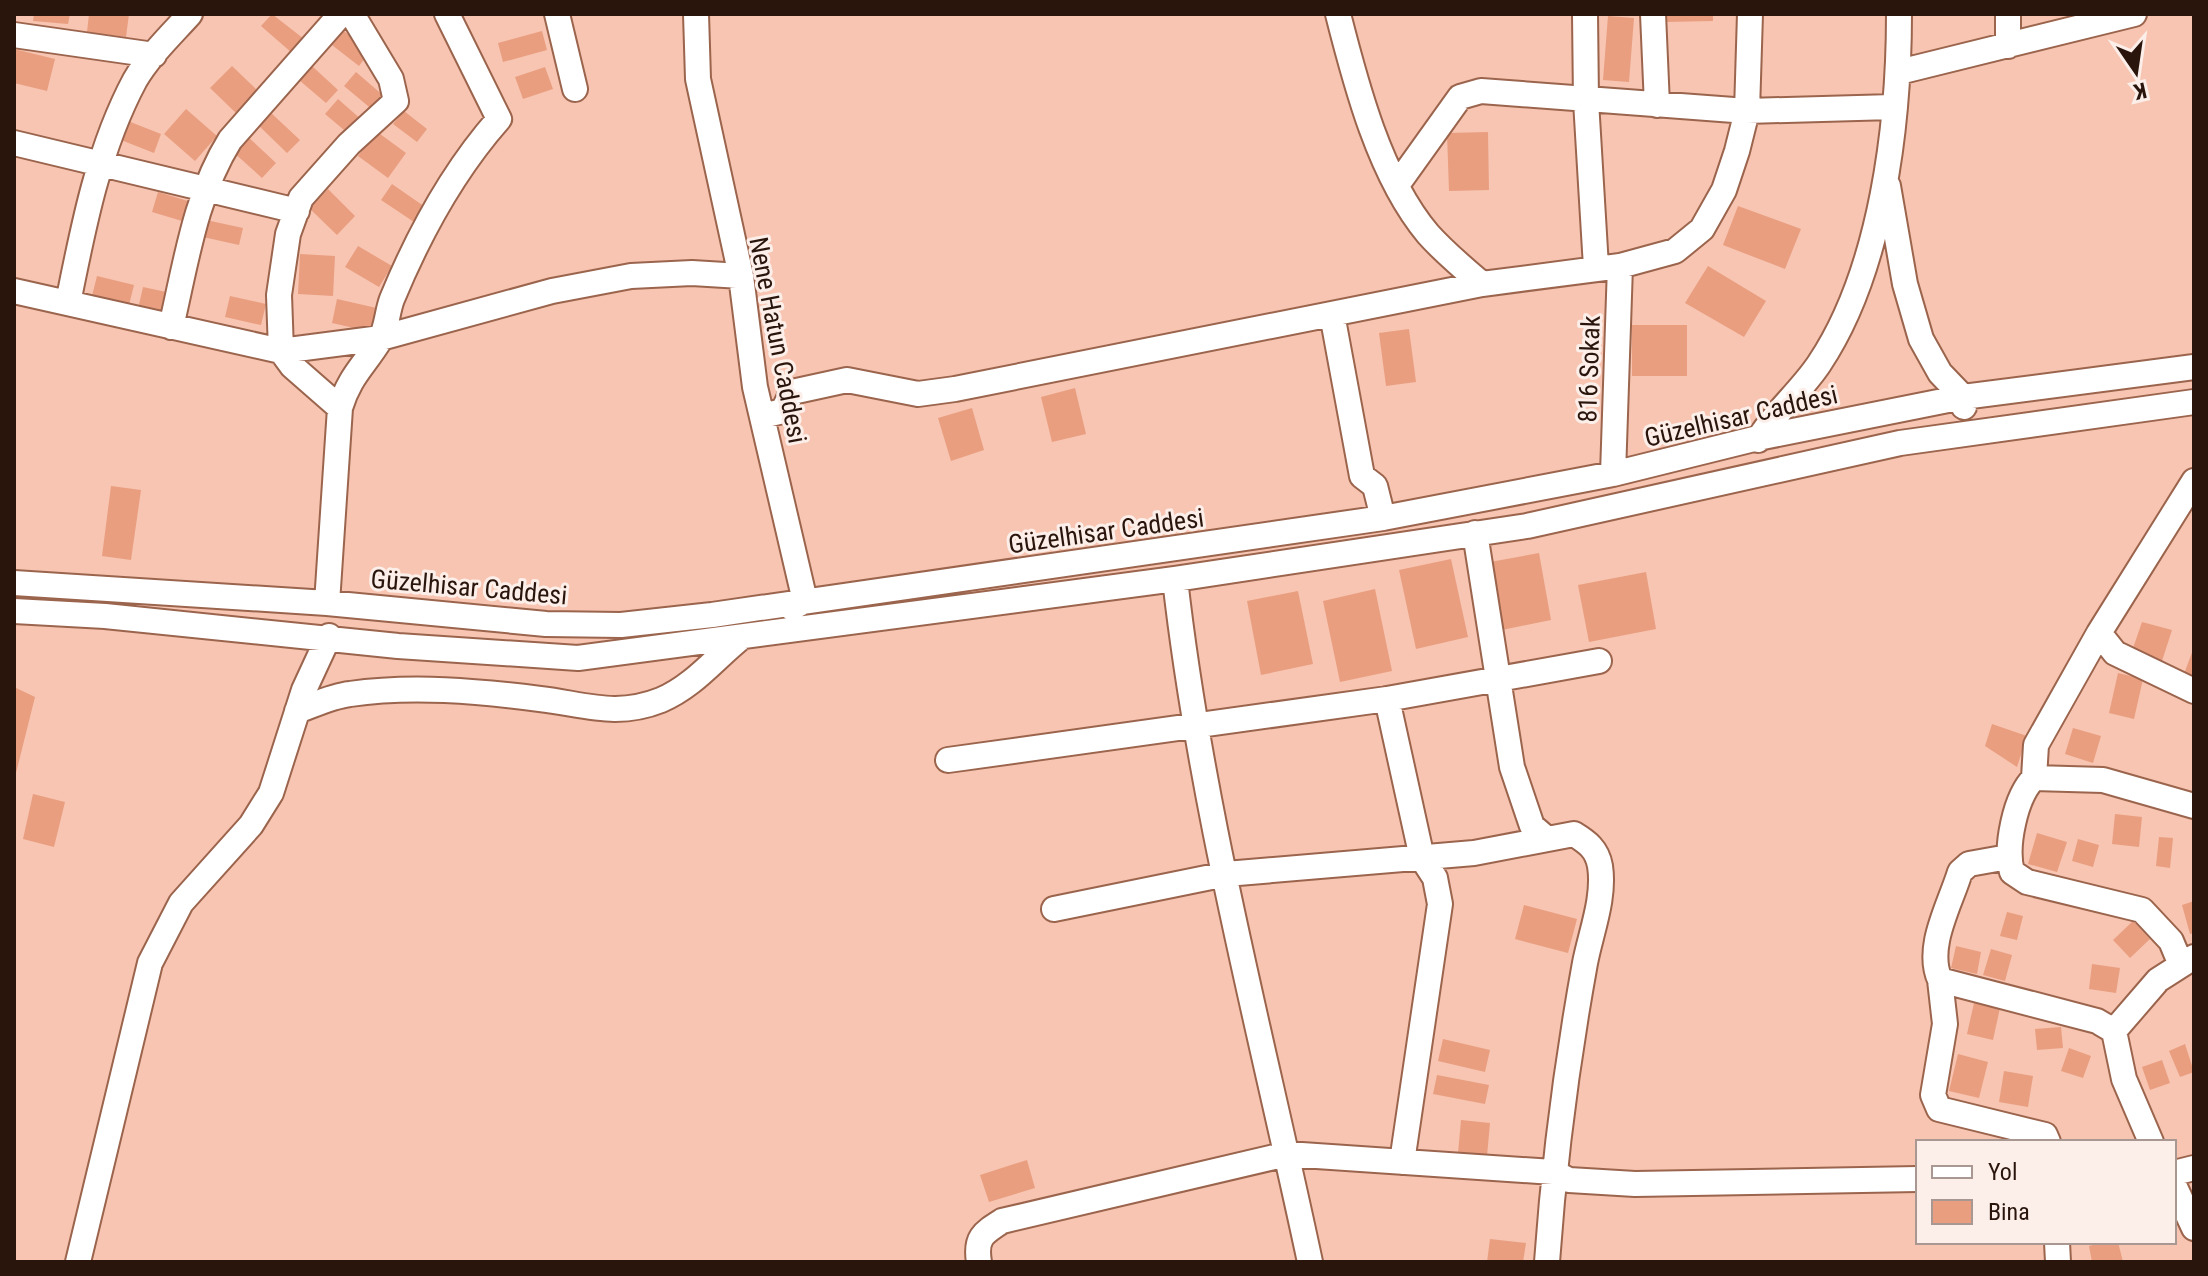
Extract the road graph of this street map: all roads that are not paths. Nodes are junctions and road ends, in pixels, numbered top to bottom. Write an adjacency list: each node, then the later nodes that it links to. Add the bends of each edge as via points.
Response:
1 (190, 14): 16 (street)
2 (341, 14): 27 (street, via 230,140)
3 (352, 14): 28 (street, via 391,79 396,101 349,144 301,198)
4 (447, 14): 36 (street, via 499,119 435,212 391,300)
5 (557, 14): 18 (street)
6 (696, 14): 30 (street, Nene Hatun Caddesi, via 698,79)
7 (1338, 14): 26 (street, via 1358,89)
8 (1585, 14): 19 (street)
9 (1653, 14): 20 (street)
10 (1750, 14): 22 (street)
11 (1899, 14): 17 (street)
12 (2008, 14): 15 (street)
13 (2134, 14): 15 (street)
14 (14, 35): 16 (street)
15 (2008, 46): 17 (street)
16 (154, 55): 24 (street, via 136,78)
17 (1899, 72): 21 (street)
18 (575, 89)
19 (1586, 101): 20 (street); 26 (street, via 1481,91 1460,97); 29 (street)
20 (1657, 105): 22 (street)
21 (1893, 107): 22 (street); 25 (street)
22 (1747, 111): 29 (street, via 1724,190 1702,229 1675,251)
23 (14, 143): 24 (street)
24 (102, 162): 27 (street); 33 (street)
25 (1885, 168): 39 (street, via 1905,284 1921,339 1940,373); 44 (street, via 1873,239 1846,310 1820,362)
26 (1397, 185): 31 (street, via 1426,232)
27 (203, 189): 28 (street); 35 (street)
28 (297, 211): 37 (street, via 279,295)
29 (1608, 267): 31 (street); 45 (street, 816 Sokak)
30 (741, 276): 36 (street, via 631,276 552,291); 42 (street, Nene Hatun Caddesi)
31 (1482, 284): 34 (street)
32 (14, 291): 33 (street)
33 (68, 303): 35 (street)
34 (1332, 314): 42 (street, via 918,394 847,380 820,384 792,392 783,411); 48 (street, via 1362,476 1375,486)
35 (171, 327): 37 (street)
36 (381, 338): 37 (street); 41 (street, via 348,382)
37 (281, 351): 41 (street)
38 (2194, 367): 39 (street, Güzelhisar Caddesi)
39 (1963, 397): 43 (street); 44 (street, Güzelhisar Caddesi)
40 (2194, 402): 43 (street)
41 (340, 408): 53 (street)
42 (762, 416): 52 (street, Nene Hatun Caddesi)
43 (1966, 432): 46 (street)
44 (1758, 438): 45 (street, Güzelhisar Caddesi); 46 (street)
45 (1613, 474): 48 (street, Güzelhisar Caddesi)
46 (1751, 475): 49 (street)
47 (2194, 481): 55 (street)
48 (1383, 518): 52 (street, Güzelhisar Caddesi)
49 (1475, 533): 50 (street); 59 (street)
50 (1175, 579): 57 (street); 63 (street)
51 (14, 583): 53 (street, Güzelhisar Caddesi)
52 (805, 601): 53 (street, Güzelhisar Caddesi, via 621,625 546,624); 57 (street)
53 (327, 603)
54 (14, 611): 56 (street)
55 (2099, 633): 60 (street, via 2115,653); 65 (street, via 2036,745)
56 (329, 636): 57 (street, via 578,658); 62 (street)
57 (741, 637): 62 (street, via 687,687 627,708 593,710 542,699 432,689 347,694)
58 (1599, 661): 59 (street)
59 (1498, 679): 61 (street); 67 (street, via 1521,799 1532,826)
60 (2194, 691)
61 (1387, 699): 63 (street); 69 (street)
62 (297, 711): 83 (street, via 271,793 251,825 181,903 150,963)
63 (1196, 725): 64 (street); 70 (street)
64 (948, 760)
65 (2034, 778): 66 (street, via 2103,780); 68 (street, via 2024,788)
66 (2194, 806)
67 (1546, 838): 69 (street); 79 (street, via 1574,834 1591,844 1600,865 1598,907)
68 (2008, 857): 72 (street, via 2012,872 2027,882 2142,910); 73 (street, via 1969,864 1960,872 1936,944 1933,964)
69 (1422, 858): 70 (street); 78 (street, via 1435,878 1440,904)
70 (1226, 874): 71 (street); 77 (street)
71 (1054, 909)
72 (2188, 961): 74 (street, via 2158,980)
73 (1940, 980): 74 (street, via 2097,1021); 75 (street, via 1945,1024 1933,1095 1939,1109 2045,1135)
74 (2114, 1031): 76 (street, via 2124,1079)
75 (2047, 1140)
76 (2150, 1140)
77 (1287, 1154): 78 (street); 84 (street, via 1002,1221 980,1236); 85 (street)
78 (1402, 1162): 79 (street)
79 (1553, 1172): 80 (street, via 1569,1180 1635,1184); 86 (street)
80 (1916, 1179)
81 (2176, 1189): 82 (street)
82 (2194, 1228)
83 (78, 1262)
84 (979, 1262)
85 (1310, 1262)
86 (1547, 1262)

